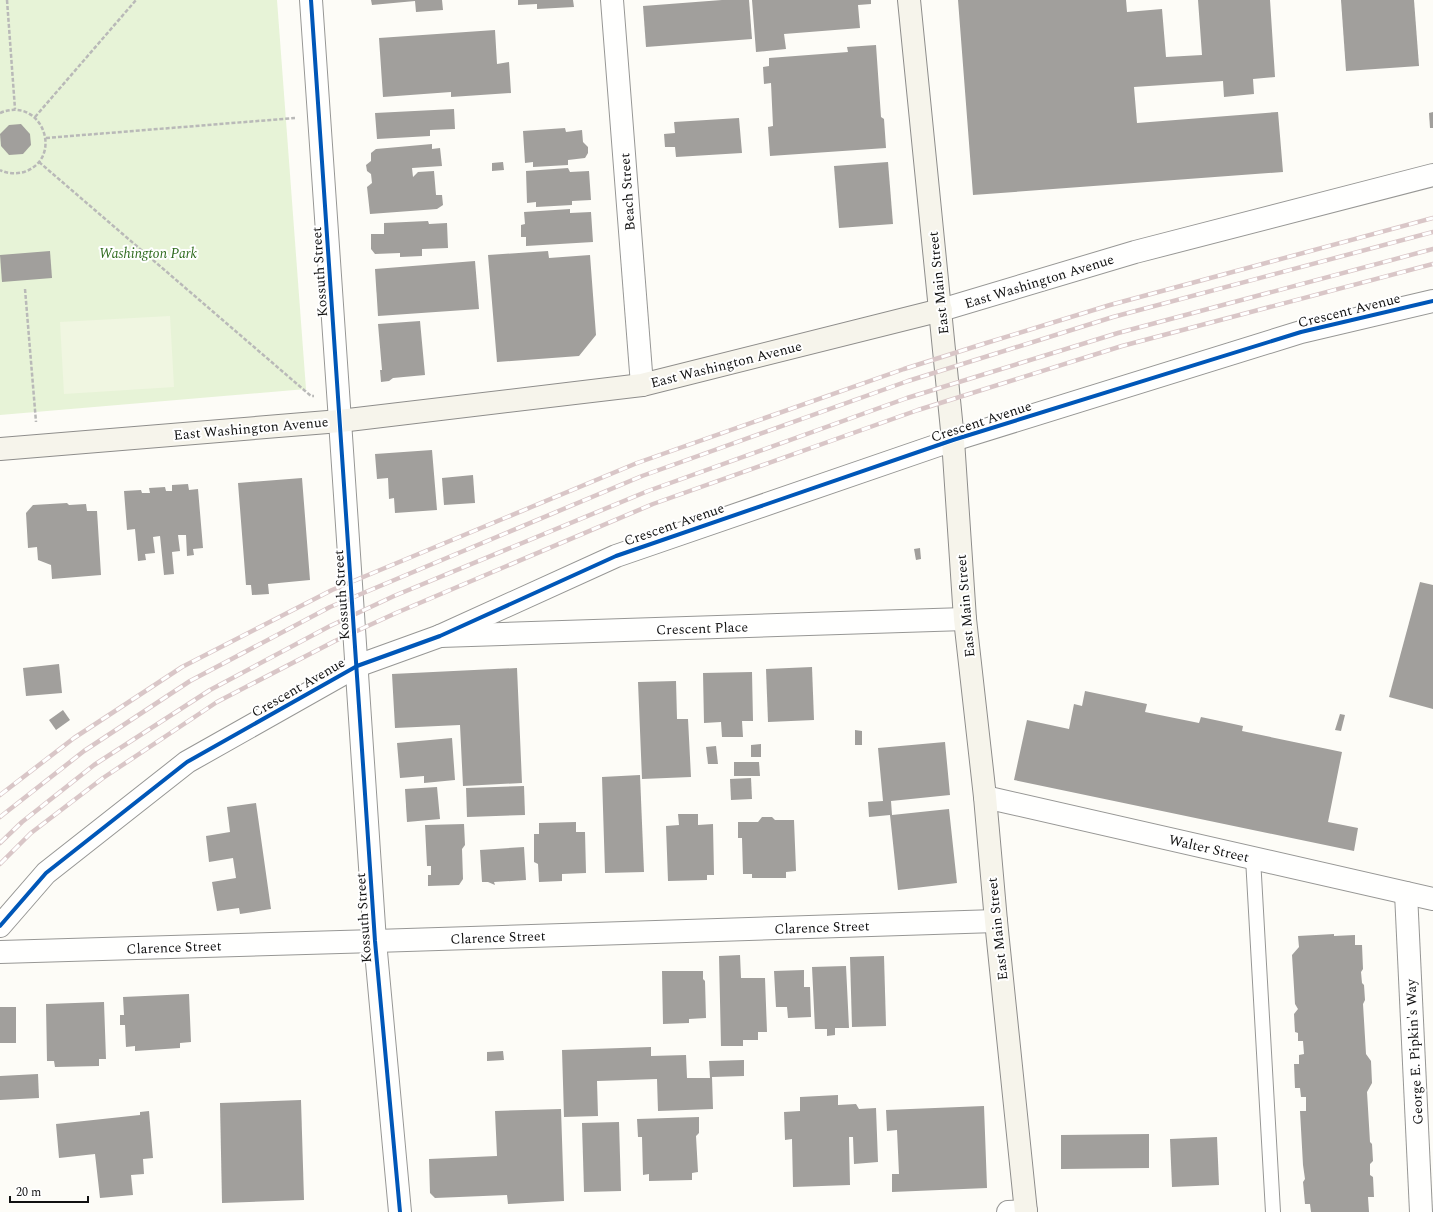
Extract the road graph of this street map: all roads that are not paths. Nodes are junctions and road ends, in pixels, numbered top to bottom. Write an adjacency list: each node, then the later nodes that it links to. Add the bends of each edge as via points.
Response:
1 (311, 0): 8 (street, Kossuth Street)
2 (612, 0): 7 (street, Beach Street)
3 (909, 0): 6 (main road, East Main Street)
4 (1433, 175): 6 (street, East Washington Avenue, via 1135,252)
5 (1433, 301): 9 (street, Crescent Avenue, via 1301,332)
6 (941, 310): 7 (main road, East Washington Avenue); 9 (main road, East Main Street)
7 (642, 385): 8 (main road, East Washington Avenue)
8 (340, 421): 10 (main road, East Washington Avenue); 13 (street, Kossuth Street)
9 (953, 440): 11 (main road, East Main Street); 12 (street, Crescent Avenue, via 616,556)
10 (0, 448)
11 (964, 619): 12 (street, Crescent Place); 14 (main road, East Main Street)
12 (440, 636): 13 (street, Crescent Avenue)
13 (357, 666): 19 (street, Crescent Avenue, via 187,762 46,873); 20 (street, Kossuth Street)
14 (985, 797): 15 (street, Walter Street); 18 (main road, East Main Street)
15 (1253, 858): 16 (street, Walter Street); 24 (lane)
16 (1406, 893): 17 (street, Walter Street); 25 (street, George E. Pipkin's Way)
17 (1433, 899)
18 (996, 921): 20 (street, Clarence Street); 23 (main road, East Main Street)
19 (0, 926)
20 (375, 942): 21 (street, Clarence Street); 22 (street, Kossuth Street)
21 (0, 952)
22 (400, 1212)
23 (1020, 1212)
24 (1273, 1212)
25 (1422, 1212)

